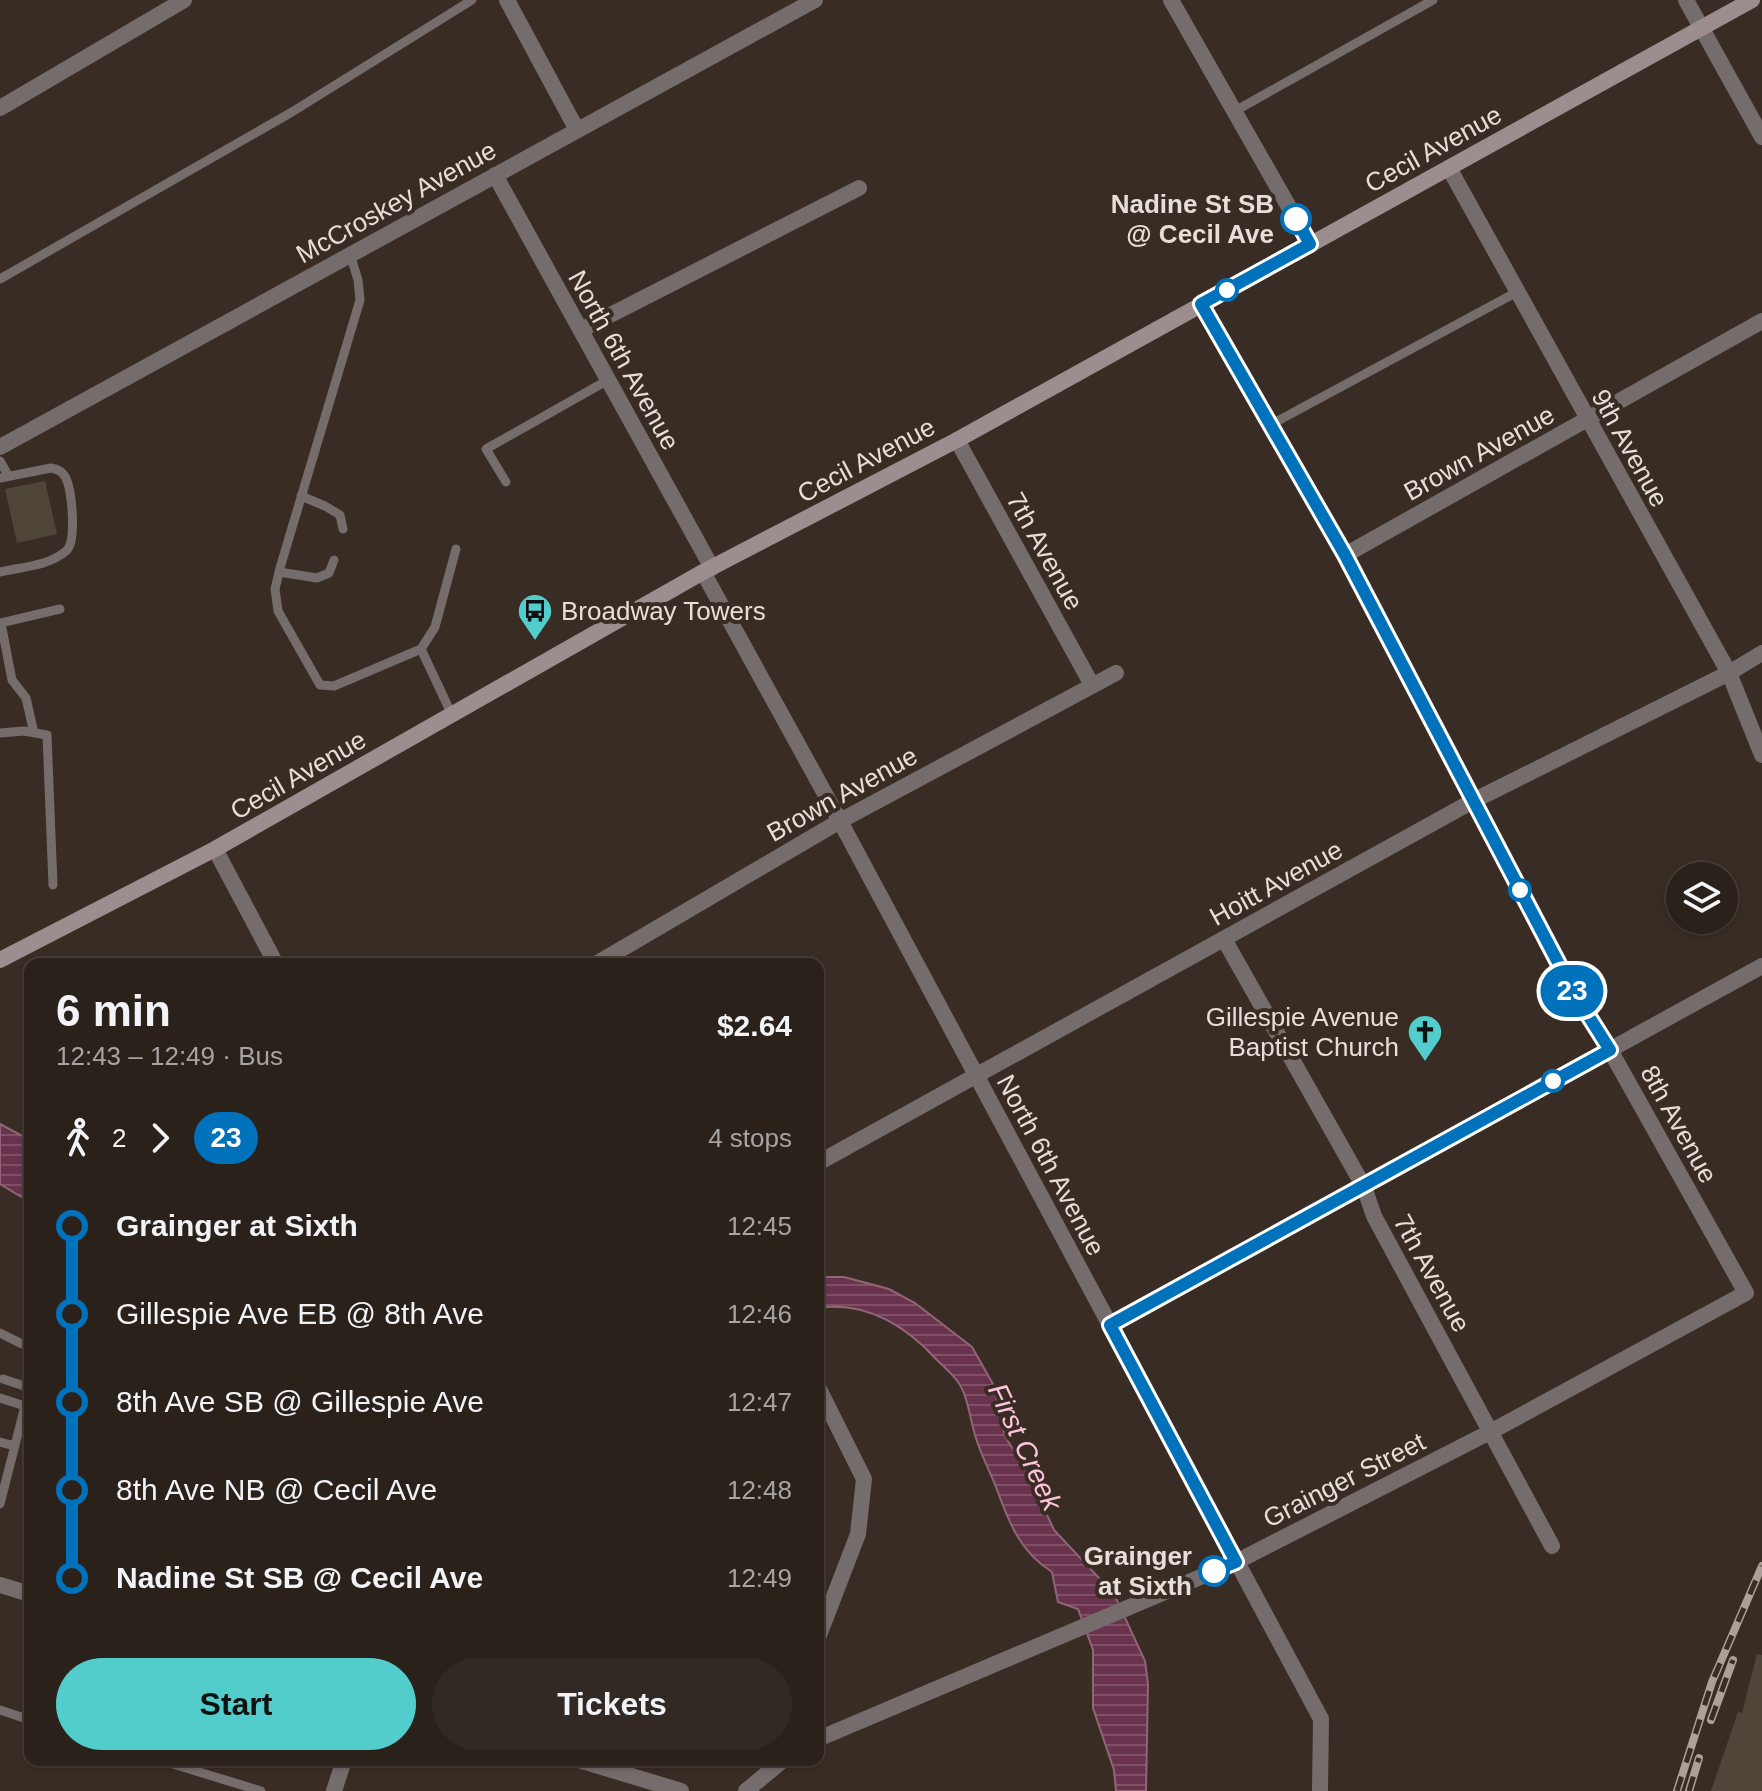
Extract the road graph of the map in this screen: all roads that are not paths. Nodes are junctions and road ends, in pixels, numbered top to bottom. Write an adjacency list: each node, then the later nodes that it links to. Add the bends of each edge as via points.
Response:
1 (184, 0): 10 (street)
2 (472, 0): 19 (lane, via 292,112)
3 (507, 0): 12 (street)
4 (815, 0): 12 (street, McCroskey Avenue)
5 (1171, 0): 11 (street)
6 (1433, 0): 11 (lane)
7 (1686, 0): 9 (street)
8 (1752, 0): 9 (street, Cecil Avenue)
9 (1703, 27): 13 (street); 14 (street, Cecil Avenue)
10 (0, 108)
11 (1235, 111): 17 (street)
12 (577, 130): 15 (street, McCroskey Avenue)
13 (1762, 137)
14 (1449, 168): 17 (street, Cecil Avenue); 20 (street, 9th Avenue)
15 (495, 175): 18 (street, McCroskey Avenue); 23 (street, North 6th Avenue)
16 (859, 188): 23 (street)
17 (1310, 244): 21 (street, Cecil Avenue)
18 (350, 254): 28 (street, McCroskey Avenue); 32 (lane, via 360,300)
19 (0, 279)
20 (1517, 292): 25 (street, 9th Avenue); 26 (lane)
21 (1201, 304): 26 (street, 8th Avenue); 27 (street, Cecil Avenue)
22 (1762, 321): 25 (street, Brown Avenue)
23 (581, 330): 24 (street, North 6th Avenue)
24 (608, 380): 31 (lane, via 486,449); 37 (street, North 6th Avenue)
25 (1587, 420): 35 (street, Brown Avenue); 45 (street, 9th Avenue)
26 (1270, 425): 35 (street, 8th Avenue)
27 (957, 440): 37 (street, Cecil Avenue); 46 (street, 7th Avenue)
28 (0, 447)
29 (0, 461): 30 (lane)
30 (4, 477): 38 (lane, via 59,470 66,478 73,533 66,551 51,560)
31 (506, 482)
32 (301, 496): 33 (lane, via 340,515); 39 (lane)
33 (343, 529)
34 (456, 549): 42 (lane, via 435,627)
35 (1345, 555): 51 (street, 8th Avenue)
36 (334, 560): 39 (lane, via 329,573 317,578)
37 (708, 570): 47 (street, Cecil Avenue); 52 (street, North 6th Avenue)
38 (0, 572)
39 (279, 572): 42 (lane, via 278,611 320,685 334,686)
40 (60, 609): 41 (lane)
41 (0, 623): 49 (lane, via 12,680 26,698)
42 (421, 649): 47 (lane)
43 (1762, 653): 45 (street, Hoitt Avenue)
44 (1116, 673): 46 (street, Brown Avenue)
45 (1729, 673): 50 (street, 9th Avenue); 51 (street, Hoitt Avenue)
46 (1092, 685): 52 (street, Brown Avenue)
47 (452, 715): 53 (street, Cecil Avenue)
48 (0, 733): 49 (lane)
49 (34, 733): 54 (lane, via 47,735)
50 (1762, 755)
51 (1473, 801): 55 (street, Hoitt Avenue); 60 (street, 8th Avenue, via 1574,993)
52 (840, 821): 57 (street, Brown Avenue); 61 (street, North 6th Avenue)
53 (215, 849): 56 (street); 58 (street, Cecil Avenue)
54 (53, 885)
55 (1224, 939): 61 (street, Hoitt Avenue); 63 (street, 7th Avenue)
56 (273, 958)
57 (610, 958)
58 (0, 960)
59 (1762, 966): 60 (street)
60 (1610, 1050): 63 (street); 64 (street, 8th Avenue)
61 (977, 1077): 62 (street, Hoitt Avenue); 65 (street, North 6th Avenue)
62 (824, 1160)
63 (1364, 1187): 65 (street); 74 (street, 7th Avenue, via 1374,1216)
64 (1746, 1293): 74 (street, Grainger Street)
65 (1110, 1325): 80 (street, North 6th Avenue)
66 (0, 1333): 67 (lane)
67 (24, 1345)
68 (3, 1379): 69 (lane)
69 (24, 1386)
70 (0, 1398): 72 (lane)
71 (824, 1399): 83 (street, via 864,1479 858,1534)
72 (24, 1406)
73 (24, 1410): 76 (lane)
74 (1492, 1431): 79 (street, 7th Avenue); 80 (street, Grainger Street)
75 (0, 1442): 76 (lane)
76 (15, 1446): 77 (lane)
77 (3, 1479): 78 (lane)
78 (0, 1504)
79 (1552, 1546)
80 (1236, 1562): 86 (street, Grainger Street); 95 (street, North 6th Avenue, via 1321,1719)
81 (0, 1585): 82 (street)
82 (24, 1592)
83 (824, 1622)
84 (0, 1710): 85 (lane)
85 (24, 1718)
86 (824, 1736)
87 (180, 1766): 91 (lane)
88 (342, 1766): 92 (street)
89 (599, 1766): 93 (street)
90 (776, 1766): 94 (street)
91 (261, 1791)
92 (334, 1791)
93 (681, 1791)
94 (746, 1791)
95 (1320, 1791)

